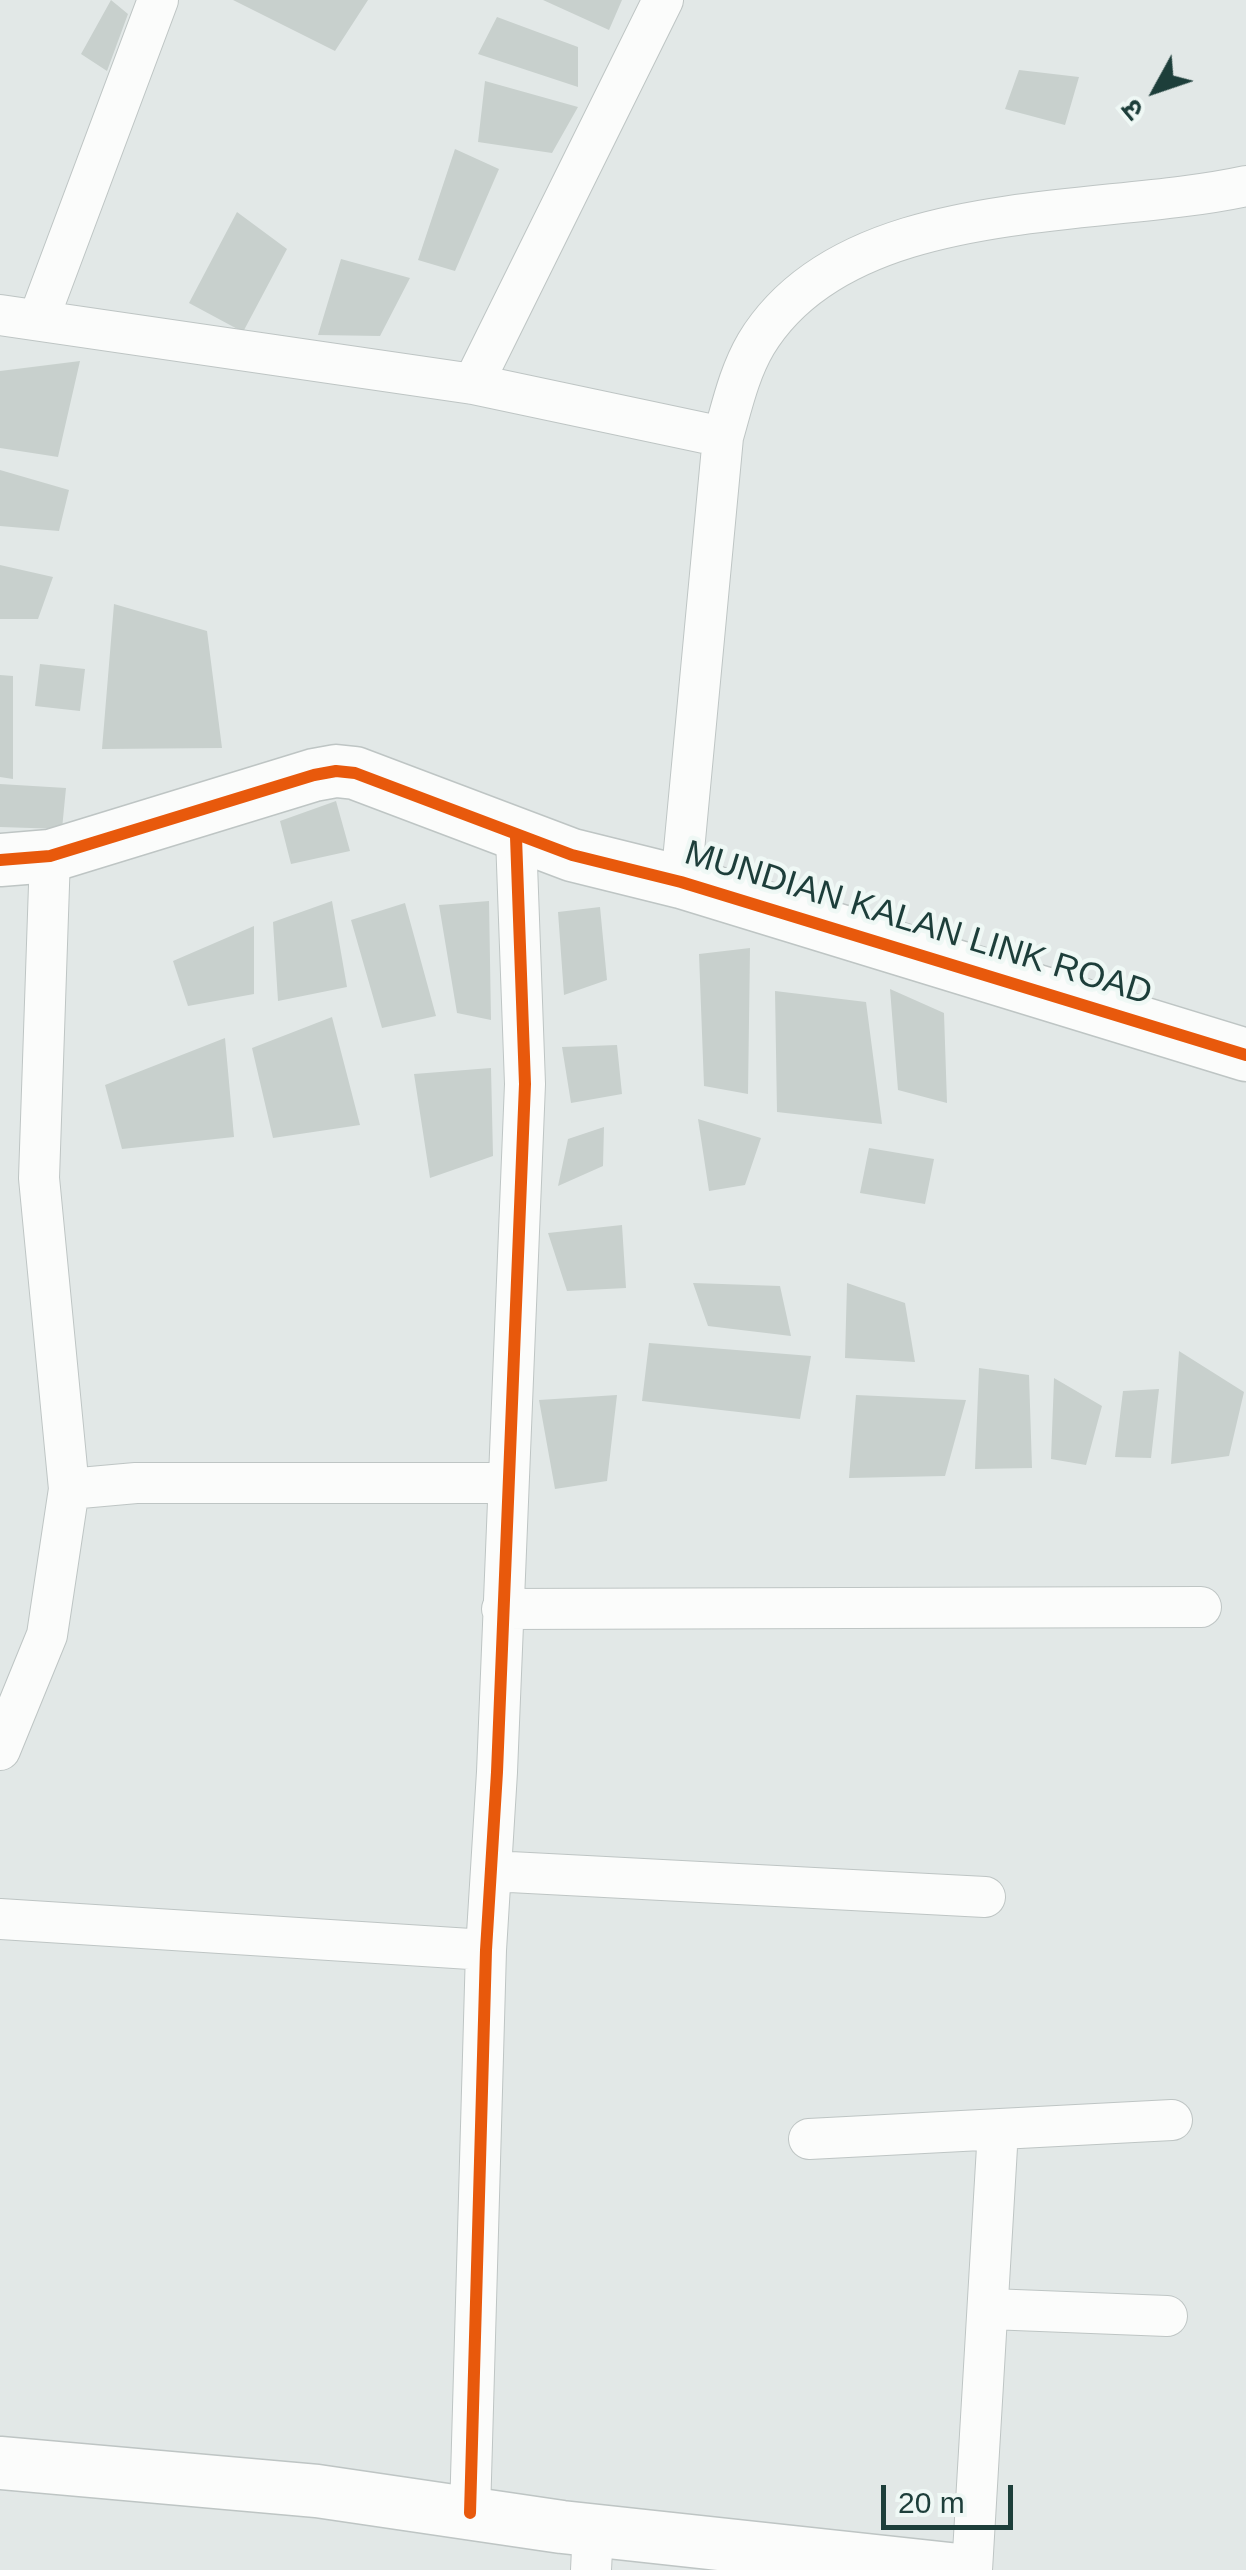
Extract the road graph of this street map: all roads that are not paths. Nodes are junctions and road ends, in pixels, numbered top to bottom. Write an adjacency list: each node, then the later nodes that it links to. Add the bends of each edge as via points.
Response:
1 (158, 0): 4 (street)
2 (663, 0): 5 (street)
3 (1246, 186): 6 (street, via 1000,219 847,260 757,342)
4 (19, 316): 5 (street)
5 (473, 384): 6 (street)
6 (722, 437): 9 (street)
7 (516, 837): 8 (street, MUNDIAN KALAN LINK ROAD, via 336,770); 9 (street, MUNDIAN KALAN LINK ROAD); 11 (street, via 525,1084)
8 (25, 858): 12 (street, via 39,1178)
9 (680, 882): 10 (street, MUNDIAN KALAN LINK ROAD)
10 (1246, 1055)
11 (506, 1483): 12 (street, via 136,1483); 14 (street)
12 (69, 1489): 15 (street, via 46,1635)
13 (1201, 1607): 14 (street)
14 (502, 1610): 16 (street)
15 (0, 1750)
16 (491, 1871): 17 (street); 19 (street)
17 (985, 1897)
18 (0, 1919): 19 (street)
19 (486, 1950): 26 (street)
20 (1172, 2120): 21 (street)
21 (998, 2130): 22 (street); 23 (street)
22 (809, 2138)
23 (990, 2310): 24 (street); 30 (street)
24 (1167, 2316)
25 (0, 2464): 26 (street, via 317,2492)
26 (470, 2513): 27 (street)
27 (592, 2550): 28 (street)
28 (822, 2563): 29 (street)
29 (930, 2569)
30 (972, 2570)

